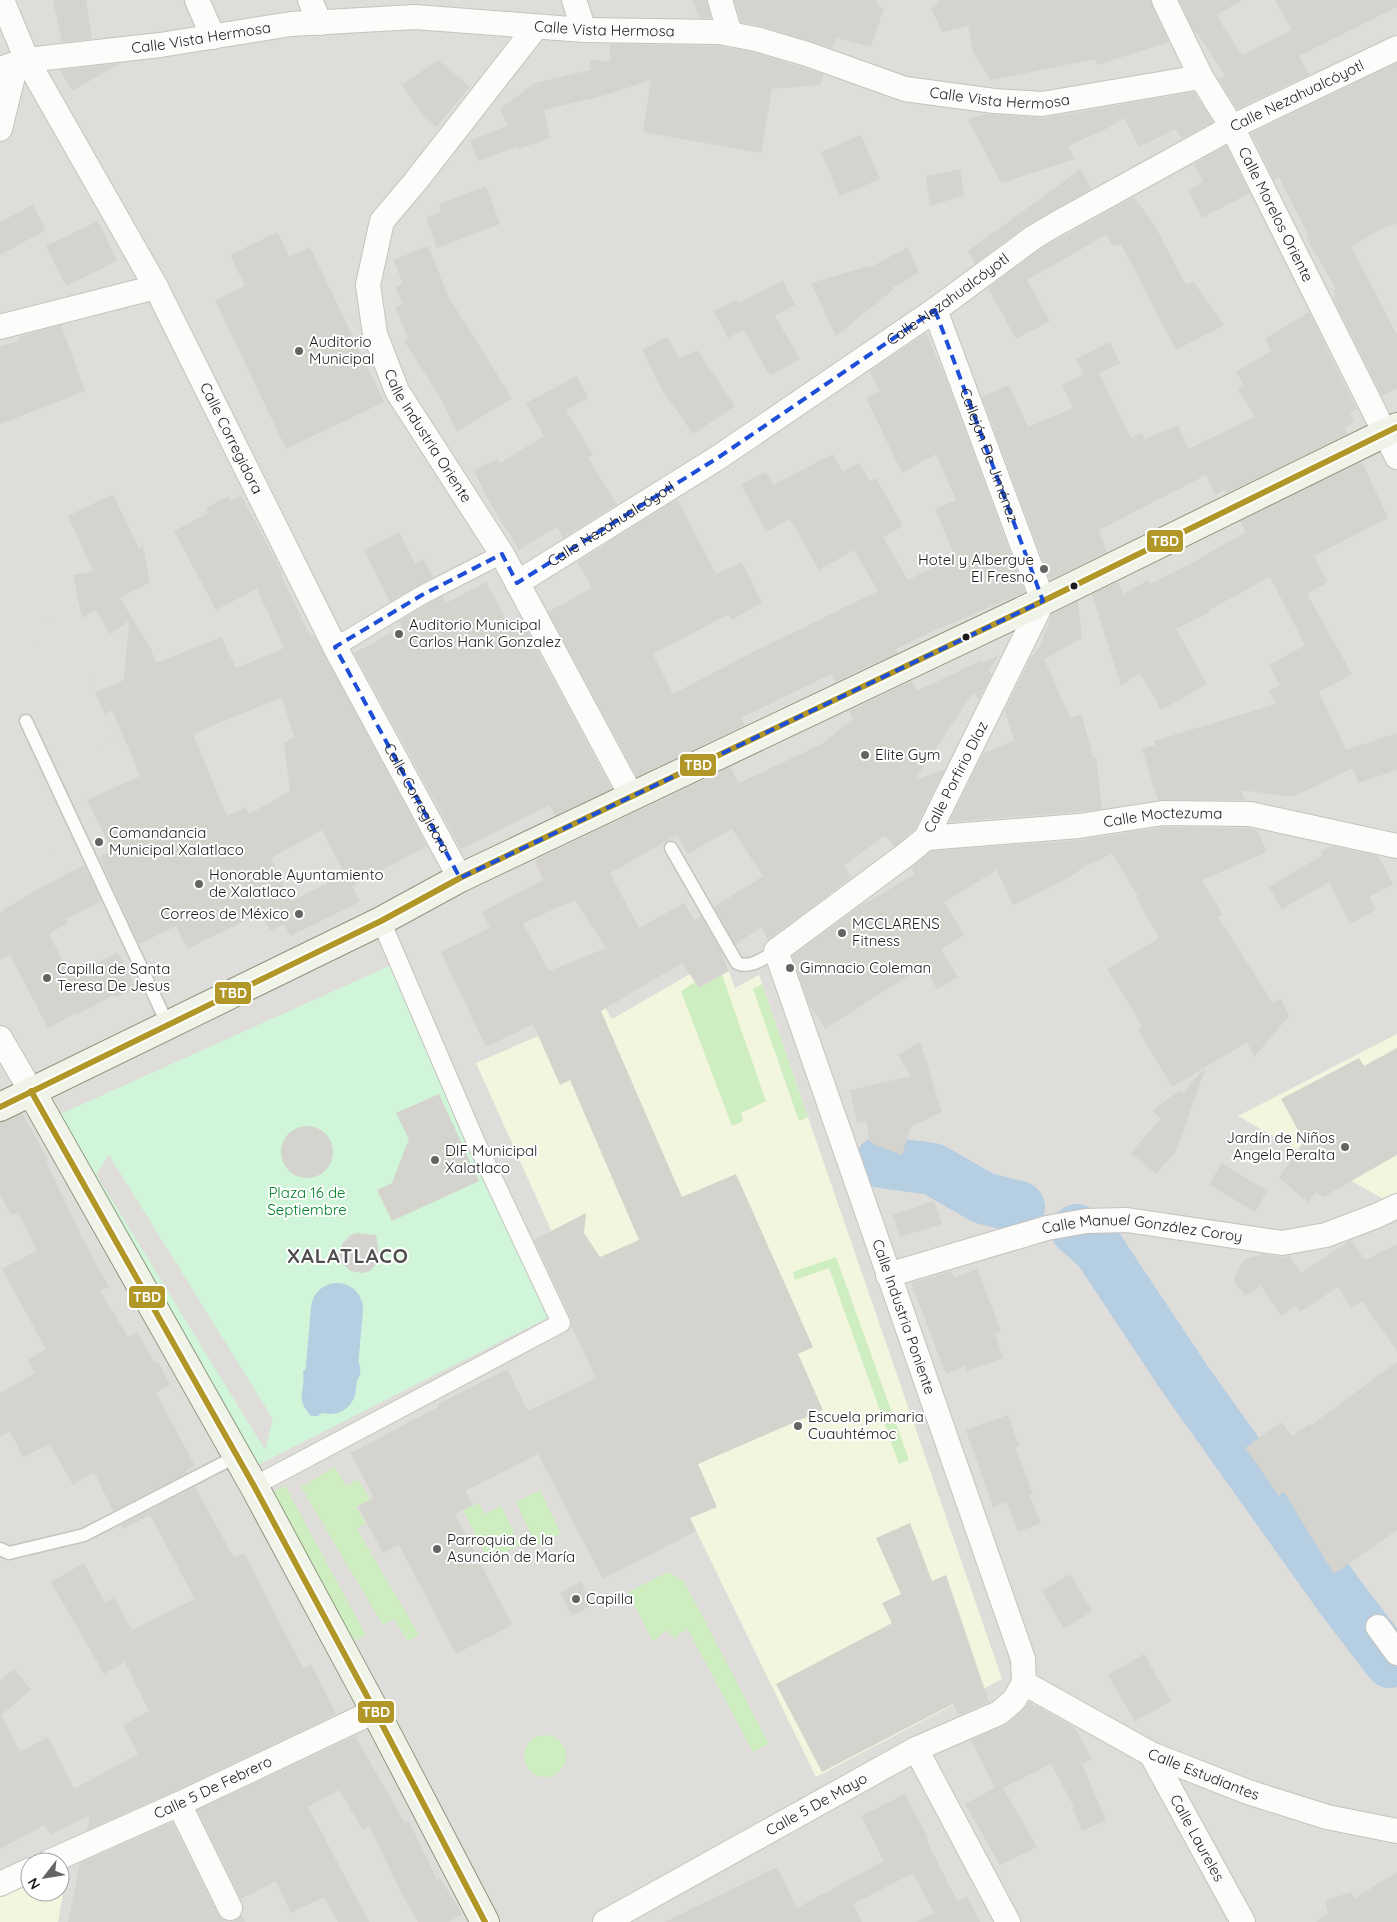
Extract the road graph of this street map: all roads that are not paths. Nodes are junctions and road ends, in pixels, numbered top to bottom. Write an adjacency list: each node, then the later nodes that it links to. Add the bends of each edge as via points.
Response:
1 (2, 0): 13 (street, Calle Corregidora)
2 (197, 0): 11 (street)
3 (310, 0): 7 (street)
4 (574, 0): 9 (street)
5 (720, 0): 10 (street)
6 (1164, 0): 14 (street, Calle Morelos Oriente)
7 (320, 23): 8 (street, Calle Vista Hermosa, via 415,17); 11 (street, Calle Vista Hermosa, via 291,24)
8 (536, 27): 9 (street, Calle Vista Hermosa); 22 (street, Calle Industria Oriente, via 382,221 368,285 375,334 397,391)
9 (584, 30): 10 (street, Calle Vista Hermosa)
10 (730, 34): 14 (street, Calle Vista Hermosa, via 807,54 905,89 994,101 1042,104)
11 (213, 37): 13 (street, Calle Vista Hermosa)
12 (1397, 48): 15 (street, Calle Nezahualcóyotl)
13 (14, 64): 16 (street); 17 (street, Calle Corregidora)
14 (1202, 77): 15 (street, Calle Morelos Oriente)
15 (1232, 127): 18 (street, Calle Nezahualcóyotl, via 1034,237); 20 (street, Calle Morelos Oriente)
16 (0, 129)
17 (156, 287): 19 (street); 25 (street, Calle Corregidora)
18 (935, 310): 23 (street, Calle Nezahualcóyotl, via 720,457); 24 (street, Callejón De Jiménez)
19 (0, 326)
20 (1391, 430): 21 (street, Calle Morelos Oriente); 24 (main road)
21 (1397, 457)
22 (502, 554): 23 (street, Calle Industria Oriente); 25 (street, via 422,595)
23 (517, 582): 27 (street, Calle Industria Oriente)
24 (1043, 600): 27 (main road); 28 (street, Calle Porfirio Díaz)
25 (335, 647): 31 (street, Calle Corregidora)
26 (26, 721): 34 (lane)
27 (632, 797): 31 (main road)
28 (926, 838): 29 (street, Calle Moctezuma, via 1079,826 1164,813 1250,814); 33 (street, Calle Porfirio Díaz)
29 (1397, 846)
30 (671, 848): 33 (lane, via 738,963 750,965)
31 (460, 878): 32 (main road)
32 (380, 921): 34 (main road); 41 (street, via 475,1140 561,1323)
33 (776, 952): 39 (street, Calle Industria Poniente)
34 (168, 1025): 36 (main road)
35 (0, 1038): 36 (street)
36 (31, 1091): 37 (main road); 40 (main road)
37 (0, 1107)
38 (1397, 1206): 39 (street, Calle Manuel González Coroy, via 1326,1235 1282,1243 1127,1220 1086,1221 1047,1228)
39 (888, 1274): 45 (street, Calle Industria Poniente, via 1023,1659)
40 (237, 1456): 41 (main road); 42 (lane, via 84,1535 9,1553)
41 (254, 1486): 46 (main road)
42 (0, 1549)
43 (1378, 1627): 44 (street)
44 (1397, 1653)
45 (1024, 1684): 47 (street, Calle 5 De Mayo, via 1014,1700 999,1713); 48 (street, Calle Estudiantes)
46 (375, 1711): 49 (street, Calle 5 De Febrero); 55 (main road)
47 (916, 1749): 56 (street, Calle 5 De Mayo); 57 (street)
48 (1151, 1754): 50 (street, Calle Estudiantes, via 1248,1792 1327,1817); 58 (street, Calle Laureles)
49 (179, 1804): 51 (street, Calle 5 De Febrero); 54 (street)
50 (1397, 1831)
51 (70, 1853)
52 (20, 1875): 53 (street)
53 (0, 1884)
54 (230, 1908)
55 (485, 1922)
56 (605, 1922)
57 (1008, 1922)
58 (1243, 1922)

